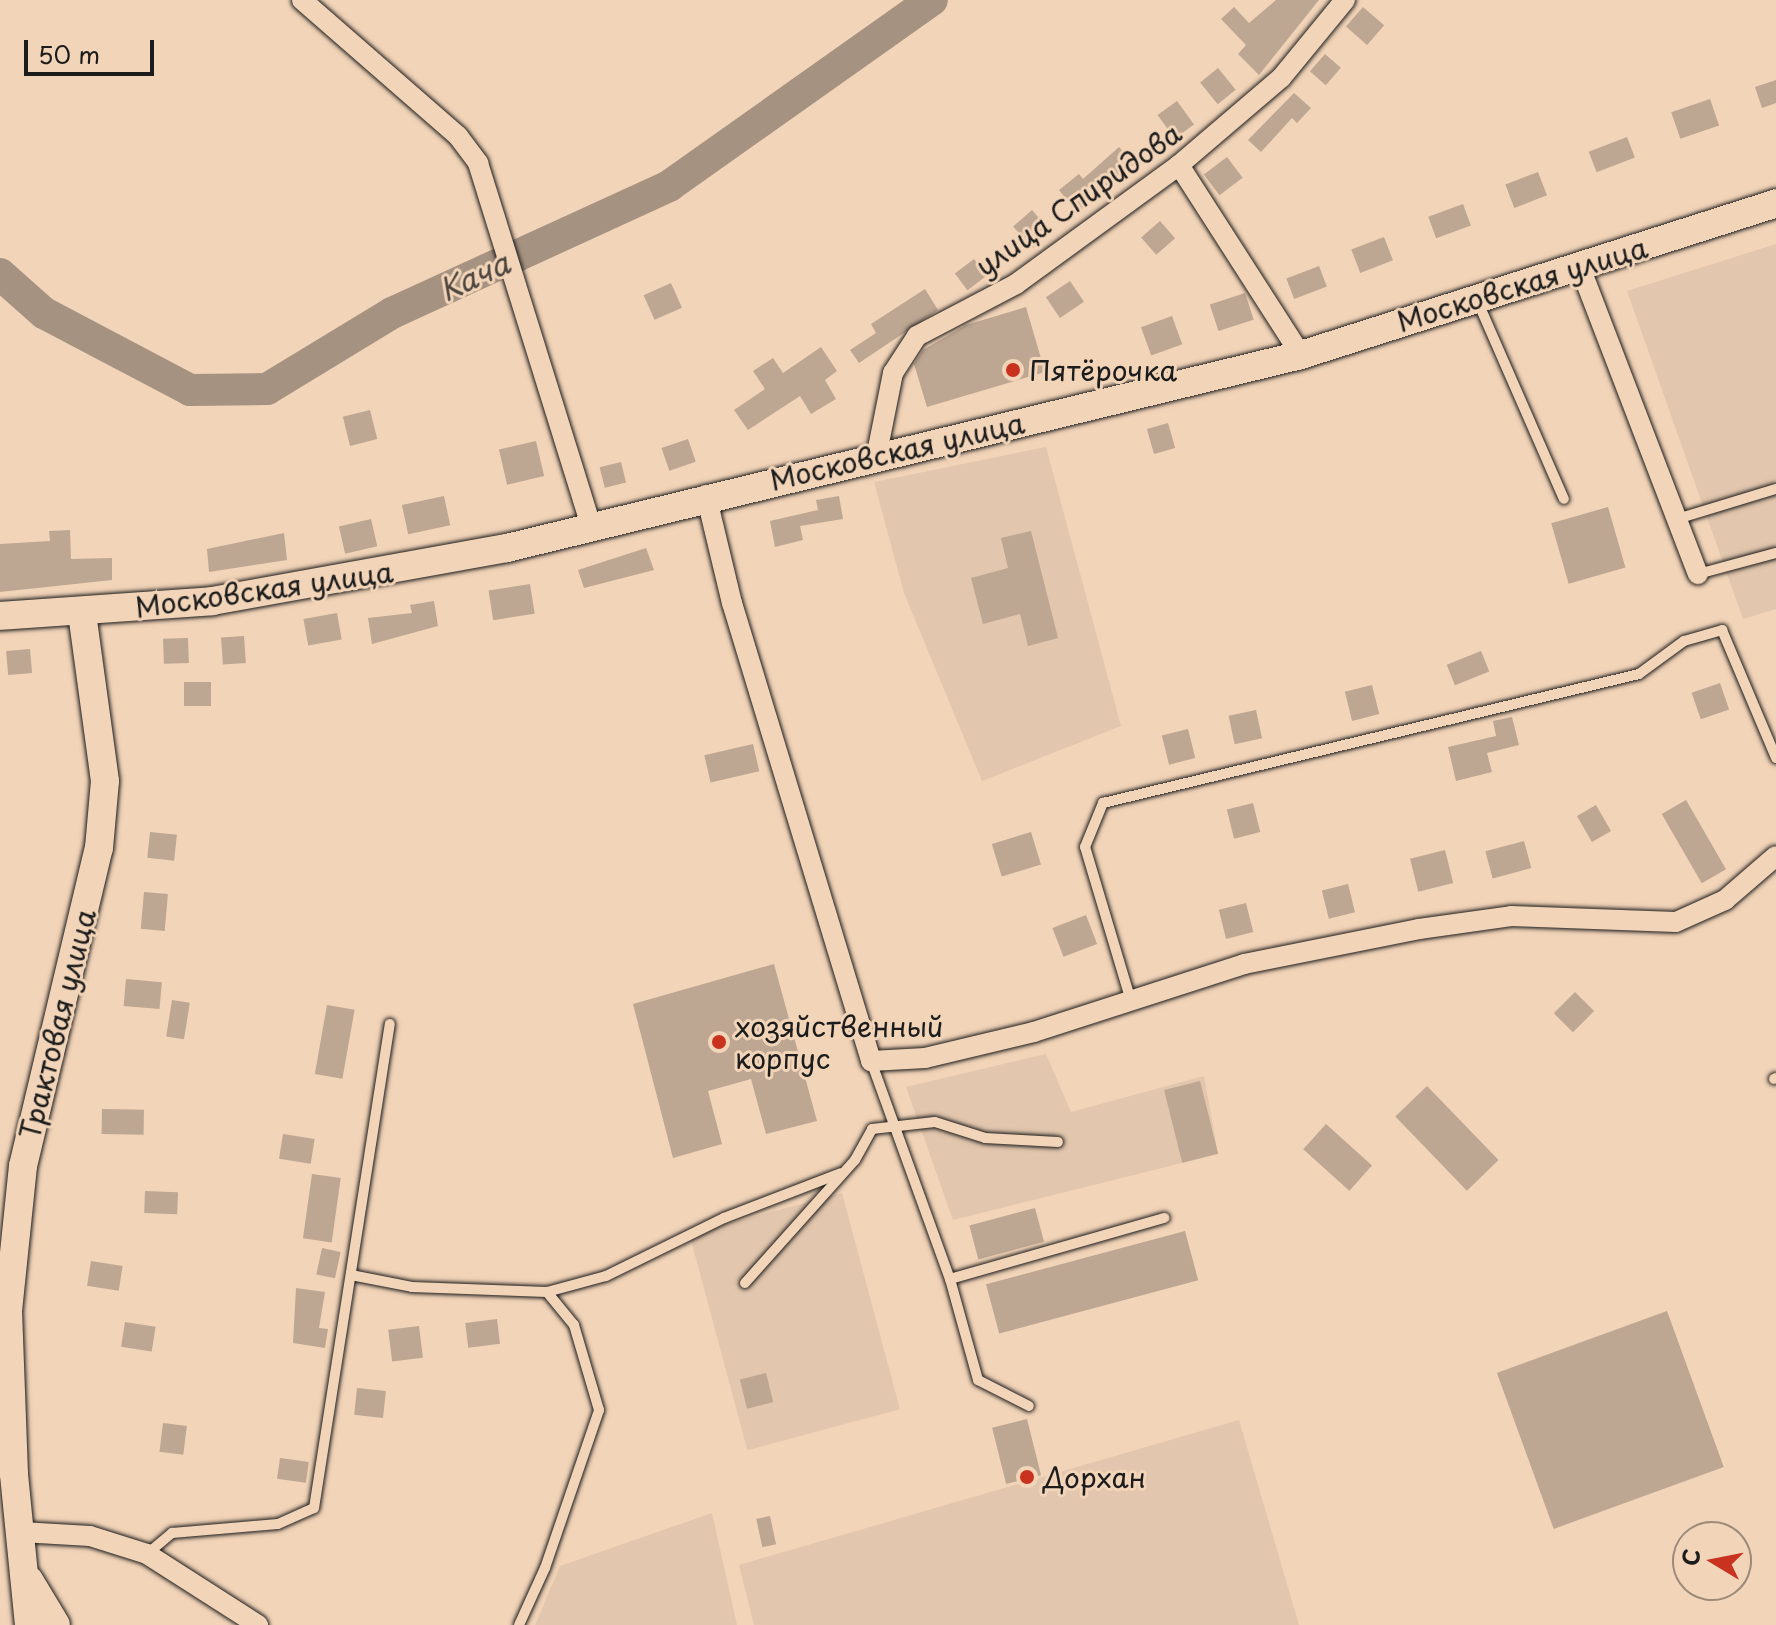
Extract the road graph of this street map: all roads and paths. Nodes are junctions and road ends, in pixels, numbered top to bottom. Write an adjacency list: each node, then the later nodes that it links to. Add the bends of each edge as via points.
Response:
1 (302, 0): 13 (street, via 458,136 478,163)
2 (1345, 0): 3 (street, улица Спиридова, via 1281,78)
3 (1179, 165): 7 (street); 8 (street, улица Спиридова, via 1016,284 917,336 893,373)
4 (1776, 203): 5 (street, Московская улица)
5 (1580, 267): 6 (street, Московская улица); 12 (street)
6 (1476, 298): 7 (street, Московская улица); 11 (lane)
7 (1301, 355): 8 (street, Московская улица)
8 (877, 453): 10 (street, Московская улица)
9 (1776, 489): 12 (lane)
10 (706, 495): 13 (street, Московская улица); 22 (street, via 732,603)
11 (1564, 499)
12 (1677, 519): 15 (street)
13 (592, 528): 16 (street, Московская улица, via 370,577)
14 (1776, 553): 15 (lane)
15 (1698, 574)
16 (82, 613): 17 (street, Московская улица); 32 (street, Трактовая улица, via 105,781 99,848 13,1227)
17 (0, 616)
18 (1776, 758): 20 (lane, via 1722,630 1684,641 1639,674 1103,803 1085,847)
19 (1776, 856): 20 (street, via 1725,900 1676,922 1471,920 1244,964)
20 (1131, 1001): 22 (street, via 925,1058)
21 (390, 1024): 27 (lane)
22 (871, 1061): 23 (lane)
23 (890, 1126): 24 (lane, via 935,1122 985,1138); 25 (lane, via 872,1129); 28 (lane)
24 (1058, 1142)
25 (841, 1173): 29 (lane); 30 (lane, via 724,1218 606,1276)
26 (1164, 1218): 28 (lane)
27 (351, 1275): 30 (lane, via 412,1287); 34 (lane, via 314,1508 278,1524 172,1533)
28 (950, 1279): 31 (lane, via 978,1380)
29 (745, 1283)
30 (547, 1292): 39 (lane, via 574,1325 599,1410 545,1568)
31 (1029, 1406)
32 (7, 1472): 33 (street, Трактовая улица)
33 (21, 1532): 34 (street, via 90,1536); 35 (street, Трактовая улица)
34 (147, 1554): 38 (street)
35 (28, 1579): 36 (street, Трактовая улица); 37 (street)
36 (29, 1625)
37 (56, 1625)
38 (258, 1625)
39 (519, 1625)

